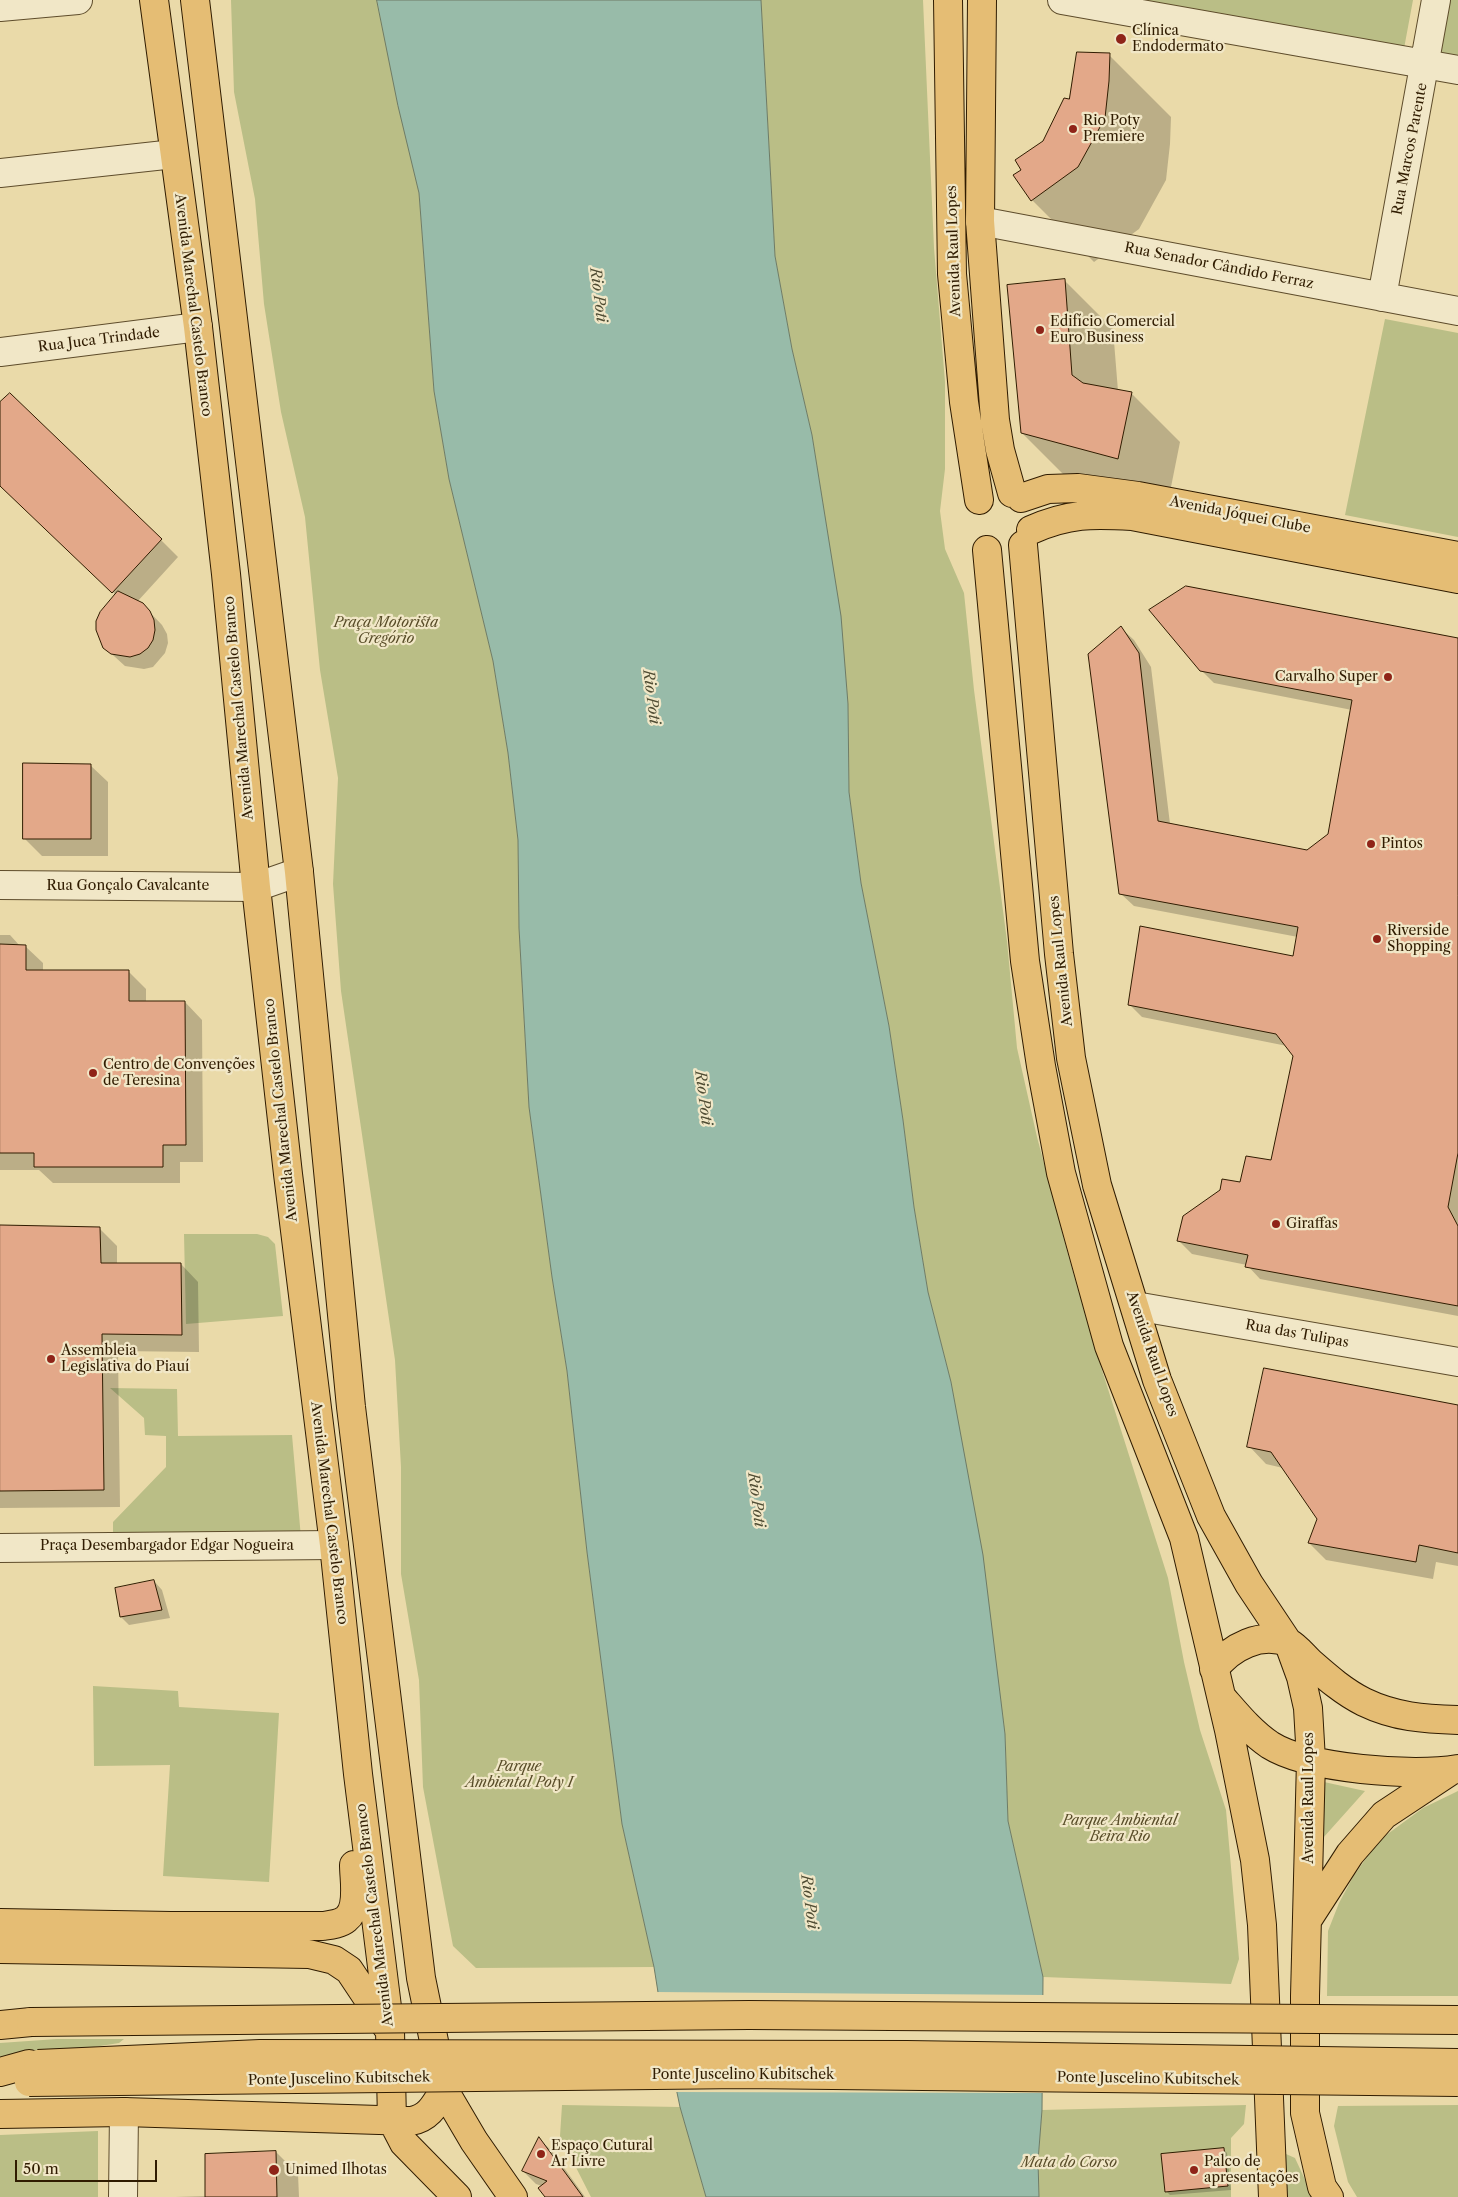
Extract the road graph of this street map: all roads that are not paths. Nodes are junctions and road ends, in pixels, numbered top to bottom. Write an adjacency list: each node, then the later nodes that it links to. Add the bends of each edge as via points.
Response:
1 (78, 0): 8 (street)
2 (154, 0): 11 (main road, Avenida Marechal Castelo Branco)
3 (195, 0): 18 (main road)
4 (948, 0): 21 (main road, Avenida Raul Lopes, via 952,274 964,402)
5 (982, 0): 13 (main road, Avenida Raul Lopes)
6 (1062, 0): 9 (street)
7 (1436, 0): 9 (street, Rua Marcos Parente)
8 (0, 7)
9 (1426, 63): 10 (street); 14 (street, Rua Marcos Parente)
10 (1458, 70)
11 (174, 154): 12 (street); 16 (main road, Avenida Marechal Castelo Branco)
12 (0, 173)
13 (980, 221): 14 (street, Rua Senador Cândido Ferraz); 20 (main road, Avenida Raul Lopes, via 995,420 1000,450)
14 (1382, 298): 15 (street, Rua Senador Cândido Ferraz)
15 (1458, 311)
16 (198, 327): 17 (street, Rua Juca Trindade); 19 (main road, Avenida Marechal Castelo Branco)
17 (0, 352)
18 (246, 429): 19 (main road); 26 (main road)
19 (209, 430): 28 (main road, Avenida Marechal Castelo Branco)
20 (1016, 495): 21 (main road, via 1000,491); 23 (main road, via 1031,512); 24 (main road, Avenida Jóquei Clube, via 1078,488 1128,494)
21 (979, 500): 22 (main road, via 972,512)
22 (977, 536): 23 (main road, via 999,553 1012,551); 38 (main road, via 1025,961 1061,1173 1109,1346 1184,1538)
23 (1027, 537): 25 (main road, Avenida Jóquei Clube, via 1056,519 1088,514 1132,516); 29 (main road, Avenida Raul Lopes, via 1059,954 1071,1058 1097,1185)
24 (1458, 556)
25 (1458, 579)
26 (299, 872): 28 (street, Rua Gonçalo Cavalcante); 31 (main road)
27 (0, 885): 28 (street, Rua Gonçalo Cavalcante)
28 (256, 887): 32 (main road, Avenida Marechal Castelo Branco)
29 (1135, 1306): 30 (street, Rua das Tulipas); 37 (main road, Avenida Raul Lopes, via 1157,1380 1211,1516 1249,1584)
30 (1458, 1362)
31 (347, 1369): 32 (main road); 33 (main road)
32 (311, 1374): 34 (main road, Avenida Marechal Castelo Branco)
33 (351, 1407): 34 (main road); 57 (main road, via 421,1978)
34 (316, 1413): 35 (main road, Avenida Marechal Castelo Branco)
35 (334, 1545): 36 (street, Praça Desembargador Edgar Nogueira); 43 (main road, Avenida Marechal Castelo Branco)
36 (0, 1548)
37 (1290, 1644): 38 (main road, via 1274,1640 1245,1644 1224,1657); 40 (main road, via 1334,1684 1363,1702 1392,1714); 41 (main road, Avenida Raul Lopes, via 1308,1708)
38 (1214, 1669): 39 (main road)
39 (1221, 1697): 41 (main road, via 1249,1728 1271,1746); 64 (main road, via 1253,1851 1262,1925)
40 (1458, 1720)
41 (1312, 1760): 42 (main road, via 1389,1772); 44 (main road, Avenida Raul Lopes)
42 (1455, 1769): 44 (main road, via 1384,1815 1350,1854)
43 (358, 1774): 46 (main road, via 354,1821 355,1904 352,1911 346,1920 323,1926); 51 (main road, Avenida Marechal Castelo Branco)
44 (1307, 1920): 65 (main road, Avenida Raul Lopes, via 1305,2113 1322,2186)
45 (0, 1923): 46 (main road)
46 (270, 1926): 48 (main road)
47 (0, 1949): 48 (main road)
48 (269, 1954): 51 (main road, via 309,1954 334,1960 350,1970)
49 (1458, 2020): 50 (main road, bridge, via 749,2015 31,2022)
50 (0, 2025)
51 (390, 2031): 60 (main road, Avenida Marechal Castelo Branco)
52 (1458, 2063): 54 (main road, Ponte Juscelino Kubitschek, bridge, via 927,2055 260,2054)
53 (0, 2072): 54 (main road)
54 (29, 2073): 55 (main road, Ponte Juscelino Kubitschek, bridge, via 744,2074); 56 (main road)
55 (1458, 2082)
56 (0, 2083)
57 (444, 2090): 60 (main road, via 432,2111 426,2115 411,2121); 63 (main road, via 474,2142)
58 (124, 2112): 59 (main road); 60 (main road); 61 (street)
59 (0, 2114)
60 (392, 2120): 62 (main road, Avenida Marechal Castelo Branco, via 404,2143)
61 (123, 2197)
62 (457, 2197)
63 (513, 2197)
64 (1273, 2197)
65 (1329, 2197)

